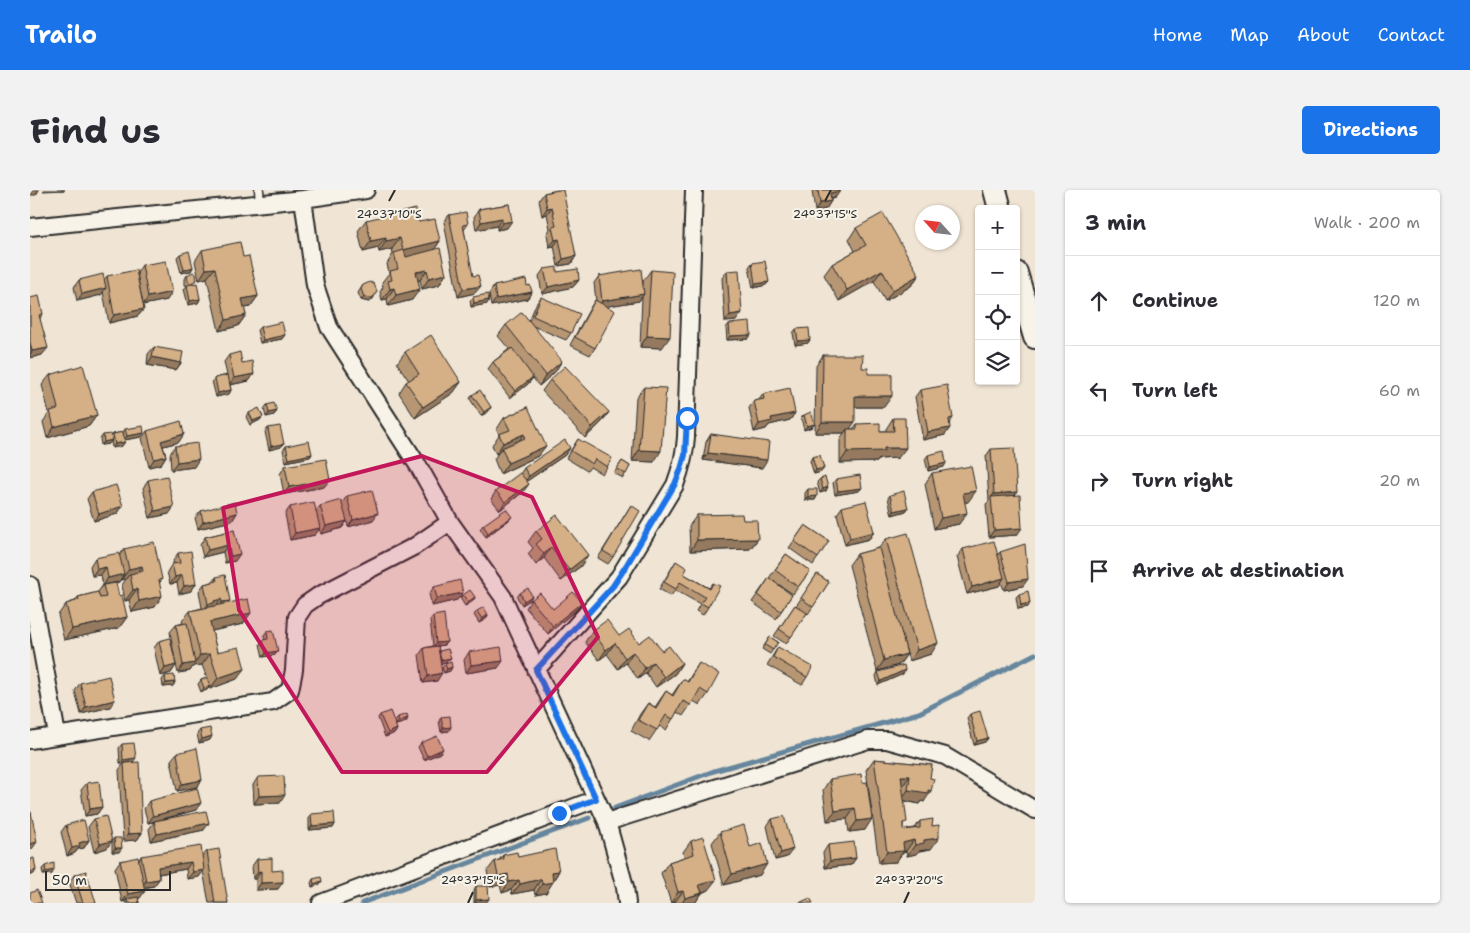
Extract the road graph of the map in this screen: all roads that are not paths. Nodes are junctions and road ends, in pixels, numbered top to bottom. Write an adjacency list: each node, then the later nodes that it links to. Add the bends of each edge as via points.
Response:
1 (366, 190): 5 (street)
2 (694, 190): 12 (street, via 686,438 681,469 619,577)
3 (995, 190): 6 (main road)
4 (259, 197): 5 (street); 7 (street)
5 (303, 199): 10 (street, via 315,285 329,327 419,467)
6 (999, 205)
7 (30, 228)
8 (1020, 286): 9 (main road)
9 (1035, 337)
10 (450, 522): 12 (street, via 498,588); 13 (street, via 415,546 304,605 297,617 290,690 273,702)
11 (30, 585): 13 (street)
12 (536, 670): 15 (street)
13 (57, 734): 14 (street)
14 (30, 740)
15 (596, 799): 17 (street); 18 (street)
16 (1035, 810): 17 (street, via 945,756 876,739)
17 (606, 822): 19 (street)
18 (321, 903)
19 (627, 903)

